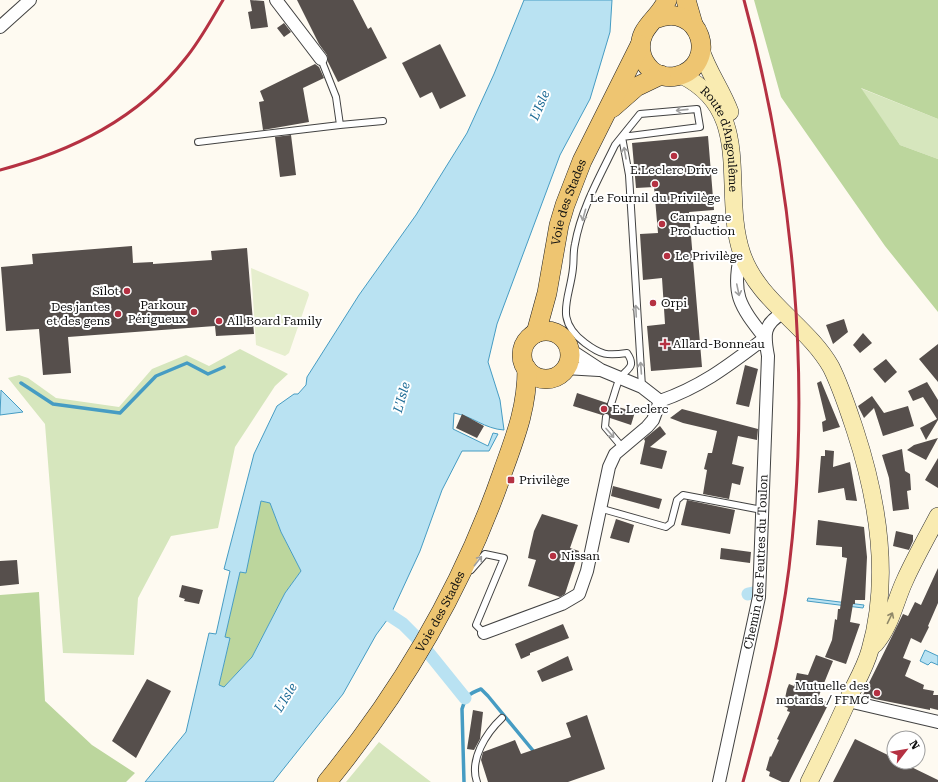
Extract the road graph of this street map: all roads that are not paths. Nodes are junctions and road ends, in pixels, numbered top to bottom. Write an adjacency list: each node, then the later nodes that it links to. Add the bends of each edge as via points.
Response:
1 (30, 0): 7 (street)
2 (276, 0): 10 (street)
3 (667, 0): 5 (main road)
4 (686, 0): 6 (main road)
5 (654, 19): 6 (main road, via 670,14); 8 (main road, via 644,30)
6 (693, 24): 9 (main road, via 701,40)
7 (0, 27)
8 (640, 45): 11 (main road, via 641,55 646,64); 13 (main road, Voie des Stades)
9 (701, 50): 12 (main road, via 694,65); 19 (main road, Route d'Angoulême, via 708,69 725,99 733,123 741,235 748,262)
10 (321, 59): 15 (lane, via 336,97)
11 (661, 75): 12 (main road); 13 (main road, Voie des Stades, via 631,91)
12 (680, 75): 18 (main road, Route d'Angoulême, via 706,90 726,125 730,143 734,214)
13 (605, 116): 20 (main road, Voie des Stades, via 582,162 559,225)
14 (383, 121): 15 (lane)
15 (340, 125): 17 (lane)
16 (622, 137): 16 (lane, one-way to 16, via 700,127 697,109 640,114); 26 (lane, one-way to 16, via 629,175); 27 (lane, one-way to 27, via 615,145 585,210 575,242 573,269 566,299 566,317 569,328 592,348 604,354)
17 (198, 142)
18 (741, 252): 19 (main road, Route d'Angoulême, via 752,275); 24 (street, one-way to 24, via 736,275 737,292 748,316)
19 (765, 292): 21 (main road)
20 (547, 293): 22 (main road, Voie des Stades); 23 (main road, Voie des Stades, via 550,316)
21 (783, 313): 24 (street, via 770,322); 42 (main road, via 823,355 850,415 867,467 877,518 880,539)
22 (536, 333): 23 (main road); 28 (main road, via 523,348)
23 (556, 333): 25 (main road, via 566,342)
24 (765, 338): 33 (street, via 714,376 682,394); 39 (street, Chemin des Feutres du Toulon, via 768,356)
25 (569, 349): 29 (street); 30 (main road, via 570,356)
26 (639, 350): 27 (lane); 32 (lane, one-way to 26)
27 (627, 353): 31 (lane, via 631,361 630,368)
28 (527, 369): 30 (main road, via 537,376); 36 (main road, Voie des Stades, via 527,392)
29 (601, 370): 30 (street); 31 (street)
30 (557, 373): 36 (main road, Voie des Stades, via 537,394)
31 (620, 378): 32 (street); 34 (lane)
32 (642, 387): 33 (street)
33 (660, 400): 37 (street, via 653,420)
34 (611, 404)
35 (606, 417): 37 (lane, one-way to 37, via 605,427)
36 (520, 424): 43 (main road, Voie des Stades, via 496,494 473,549)
37 (622, 447): 38 (street, via 609,466)
38 (599, 508): 39 (lane, via 666,527 671,523 678,500 683,495); 44 (street, via 579,594 562,604)
39 (762, 510): 51 (street, Chemin des Feutres du Toulon, via 759,597)
40 (938, 516): 41 (main road)
41 (905, 581): 42 (main road, via 895,590); 45 (main road, one-way to 41, via 880,638)
42 (879, 593): 45 (main road)
43 (446, 603): 44 (lane, one-way to 44, via 482,556 488,553 504,558 476,625); 49 (main road, Voie des Stades, via 430,634 378,715)
44 (484, 633)
45 (870, 650): 46 (main road)
46 (848, 701): 48 (street); 52 (main road)
47 (502, 718): 50 (lane, via 477,756 474,771)
48 (938, 722)
49 (327, 782)
50 (477, 782)
51 (719, 782)
52 (809, 782)

